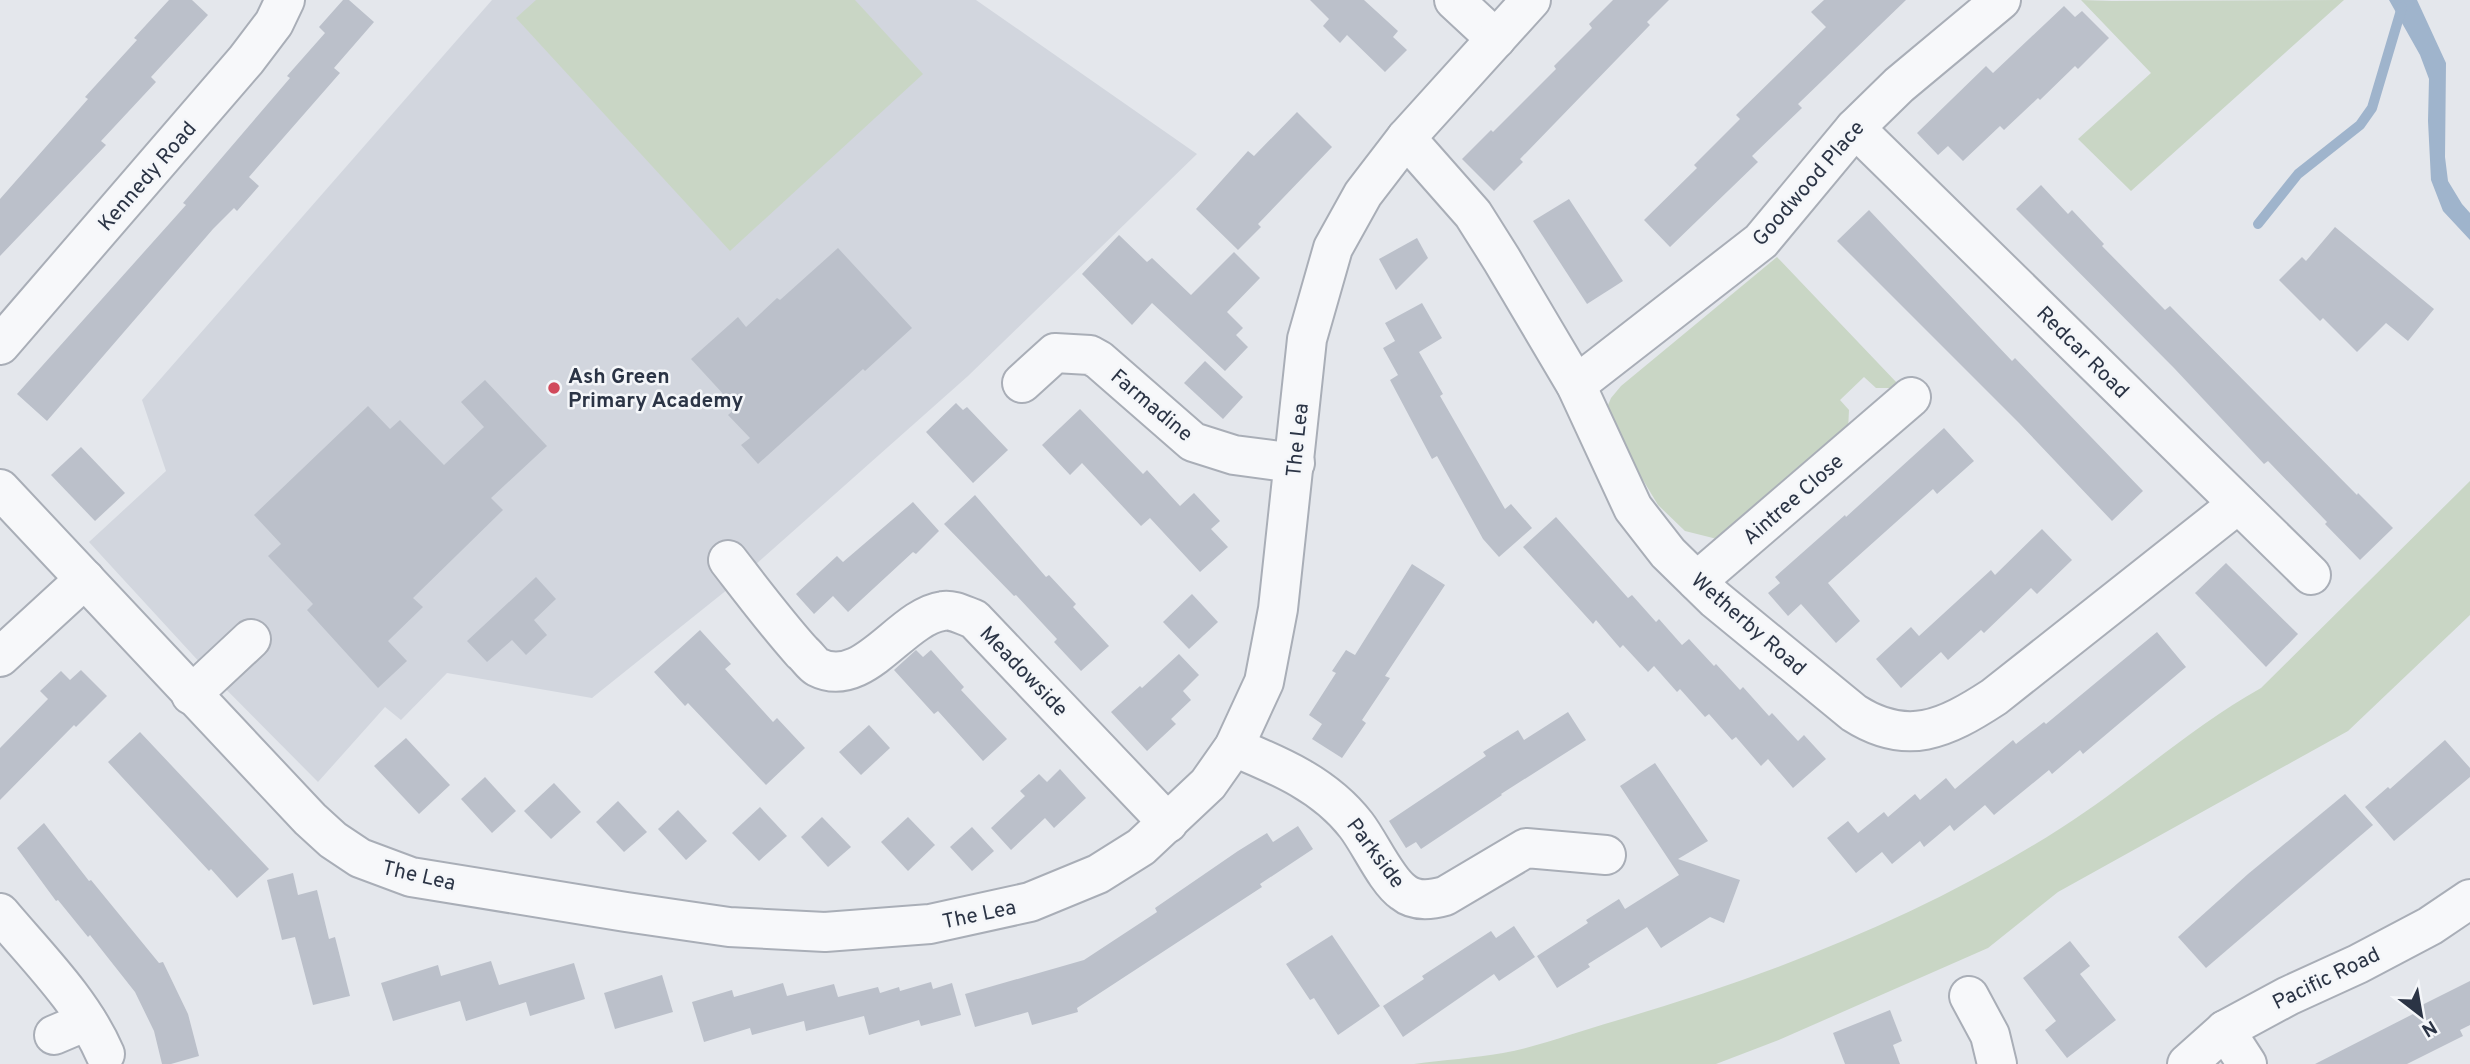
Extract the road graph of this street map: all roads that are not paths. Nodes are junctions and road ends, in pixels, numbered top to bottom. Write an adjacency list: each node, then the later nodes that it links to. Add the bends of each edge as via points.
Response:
1 (285, 0): 8 (street, Kennedy Road, via 246,60)
2 (1454, 0): 5 (street)
3 (1531, 0): 5 (street, The Lea)
4 (2001, 0): 6 (street, Goodwood Place)
5 (1496, 39): 7 (street, The Lea)
6 (1855, 128): 10 (street, Goodwood Place, via 1761,241); 14 (street, Redcar Road)
7 (1406, 138): 10 (street, Wetherby Road, via 1473,214); 12 (street, The Lea, via 1363,194 1333,248 1307,339)
8 (0, 345)
9 (1022, 383): 12 (street, Farmadine, via 1055,353 1090,355 1193,442 1234,456)
10 (1576, 385): 18 (street, Wetherby Road, via 1633,508)
11 (1891, 405): 18 (street, Aintree Close)
12 (1295, 463): 22 (street, The Lea, via 1273,644 1264,682)
13 (0, 489): 17 (street, The Lea)
14 (2238, 504): 16 (street, Redcar Road); 18 (street, Wetherby Road, via 1994,697 1970,712 1917,732 1875,726 1854,713)
15 (728, 560): 23 (street, Meadowside, via 787,636 817,667 833,671 850,671 875,656 920,617 946,610 974,618)
16 (2311, 575)
17 (85, 579): 20 (street); 21 (street, The Lea)
18 (1697, 581)
19 (251, 639): 21 (street)
20 (0, 657)
21 (191, 695): 23 (street, The Lea, via 310,819 333,840 376,866 411,877 729,927 825,932 880,929 930,924 1018,905 1098,874)
22 (1234, 747): 23 (street, The Lea, via 1208,784); 24 (street, Parkside, via 1276,764 1332,799 1355,824 1396,885 1410,896 1432,900 1445,896 1526,848)
23 (1168, 823)
24 (1606, 855)
25 (2470, 899): 28 (street, Pacific Road, via 2430,926)
26 (0, 913): 30 (street, via 63,988 71,1028)
27 (1969, 996): 29 (street)
28 (2225, 1030): 31 (street, Pacific Road); 32 (street)
29 (1983, 1047)
30 (105, 1054)
31 (2188, 1064)
32 (2246, 1064)

